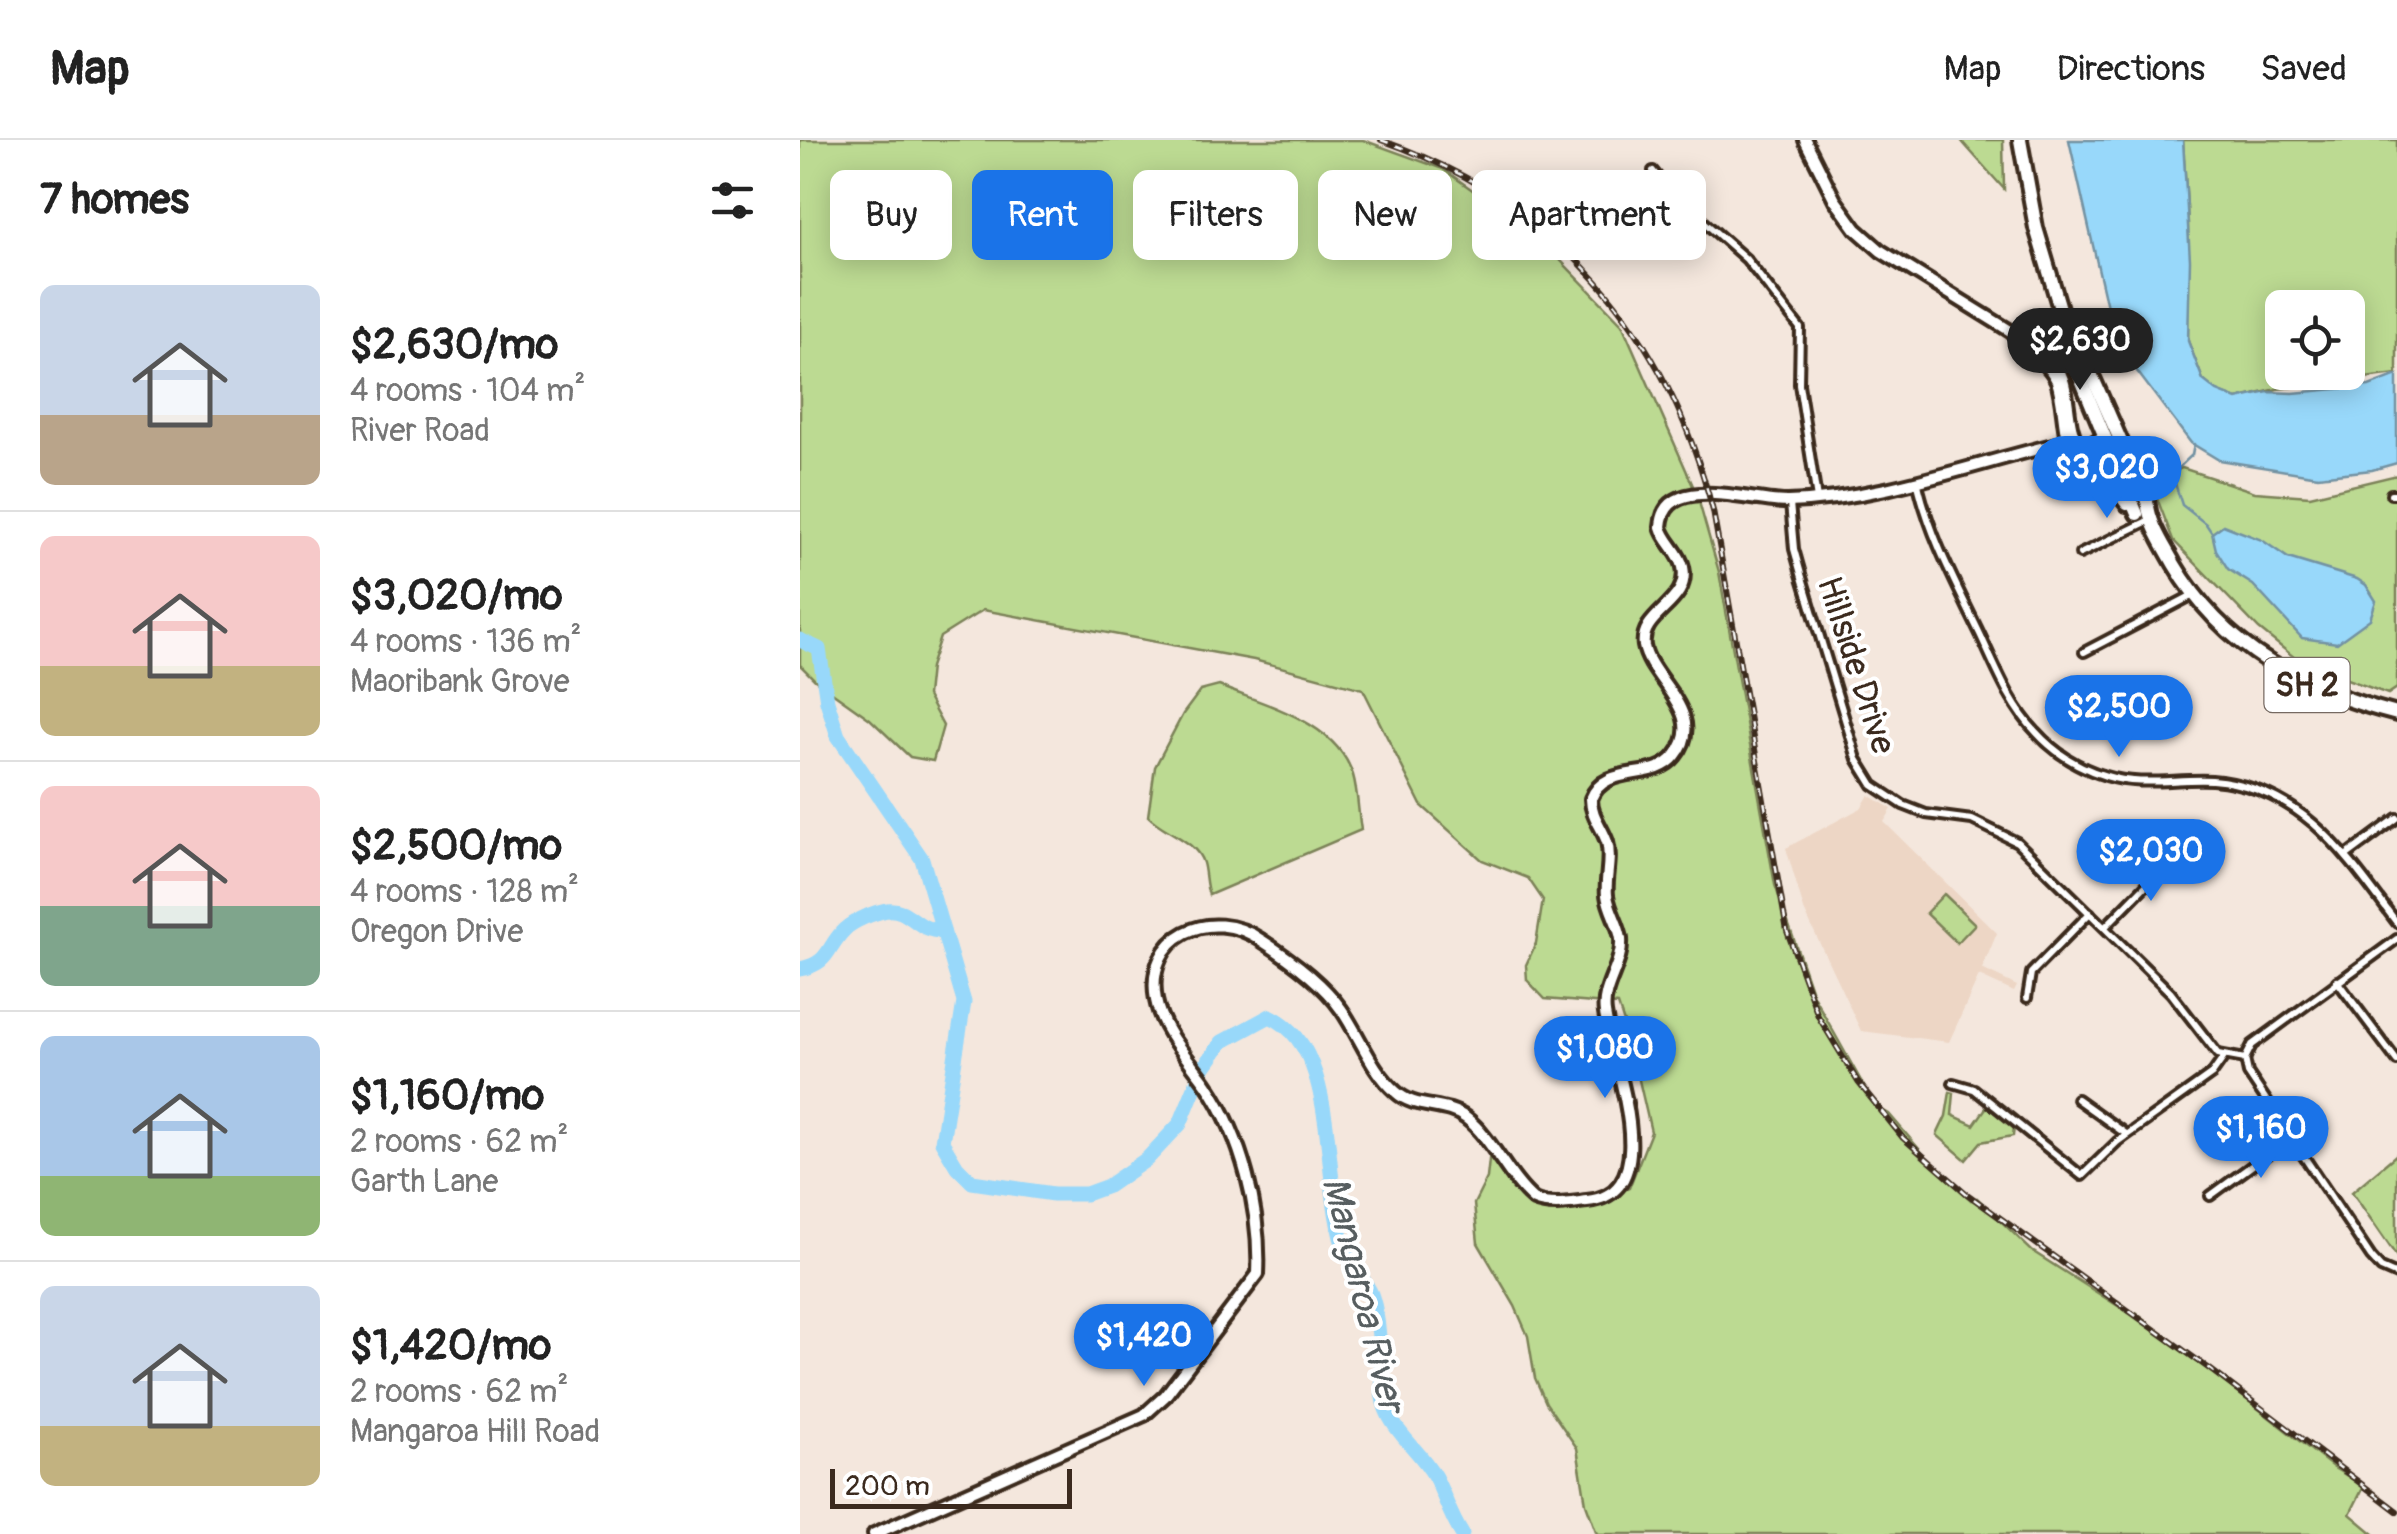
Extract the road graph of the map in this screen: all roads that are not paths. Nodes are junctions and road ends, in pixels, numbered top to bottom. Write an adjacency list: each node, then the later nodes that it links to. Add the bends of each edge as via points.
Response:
1 (1805, 140): 6 (street, via 1834,200 1881,251 2046,353 2062,371)
2 (2020, 140): 4 (highway, SH 2, via 2036,228)
3 (1706, 224): 9 (street, via 1751,264 1800,328 1798,384)
4 (2064, 322): 5 (highway, SH 2, via 2069,354); 7 (highway, SH 2)
5 (2104, 438): 6 (highway, via 2089,446); 7 (highway, SH 2)
6 (2072, 442): 7 (street); 7 (street, via 2075,459); 8 (street)
7 (2117, 462): 11 (highway); 11 (highway, SH 2, via 2148,500)
8 (1917, 480): 9 (street); 17 (street, via 1930,529 2014,704 2051,747 2108,777 2237,784 2306,818)
9 (1817, 500): 10 (street)
10 (1790, 502): 19 (street, Hillside Drive, via 1801,574 1868,778 1910,809 1972,820 2009,836); 34 (street, via 1708,493 1681,497 1666,508 1661,527 1683,566 1682,584 1644,642 1678,702 1684,737 1668,763 1604,782 1591,799 1608,849 1606,891 1620,936 1604,1003 1630,1143 1629,1168 1618,1189 1593,1200 1534,1200 1472,1123 1395,1092 1327,992 1260,939 1209,923 1184,933 1158,969 1158,1010 1209,1088 1244,1166 1258,1274 1144,1415)
11 (2143, 517): 12 (street); 13 (highway, SH 2)
12 (2080, 554)
13 (2194, 594): 14 (street); 15 (highway, SH 2, via 2227,633 2289,676)
14 (2084, 652)
15 (2397, 714)
16 (2397, 818): 17 (street)
17 (2347, 854): 20 (street)
18 (2193, 874): 21 (street, via 2153,878)
19 (2090, 914): 21 (street, Hillside Drive); 24 (street, via 2031,973)
20 (2397, 923)
21 (2105, 928): 25 (street, Hillside Drive, via 2171,992)
22 (2397, 938): 23 (street)
23 (2337, 981): 26 (street, via 2252,1044); 27 (street)
24 (2026, 998)
25 (2224, 1057): 26 (street); 30 (street, via 2212,1074)
26 (2245, 1059): 31 (street)
27 (2397, 1061)
28 (1953, 1082): 30 (street, via 1974,1089 2082,1176)
29 (2077, 1099): 30 (street)
30 (2127, 1134)
31 (2291, 1136): 32 (street); 33 (street, via 2371,1257)
32 (2210, 1196)
33 (2397, 1275)
34 (874, 1534)

